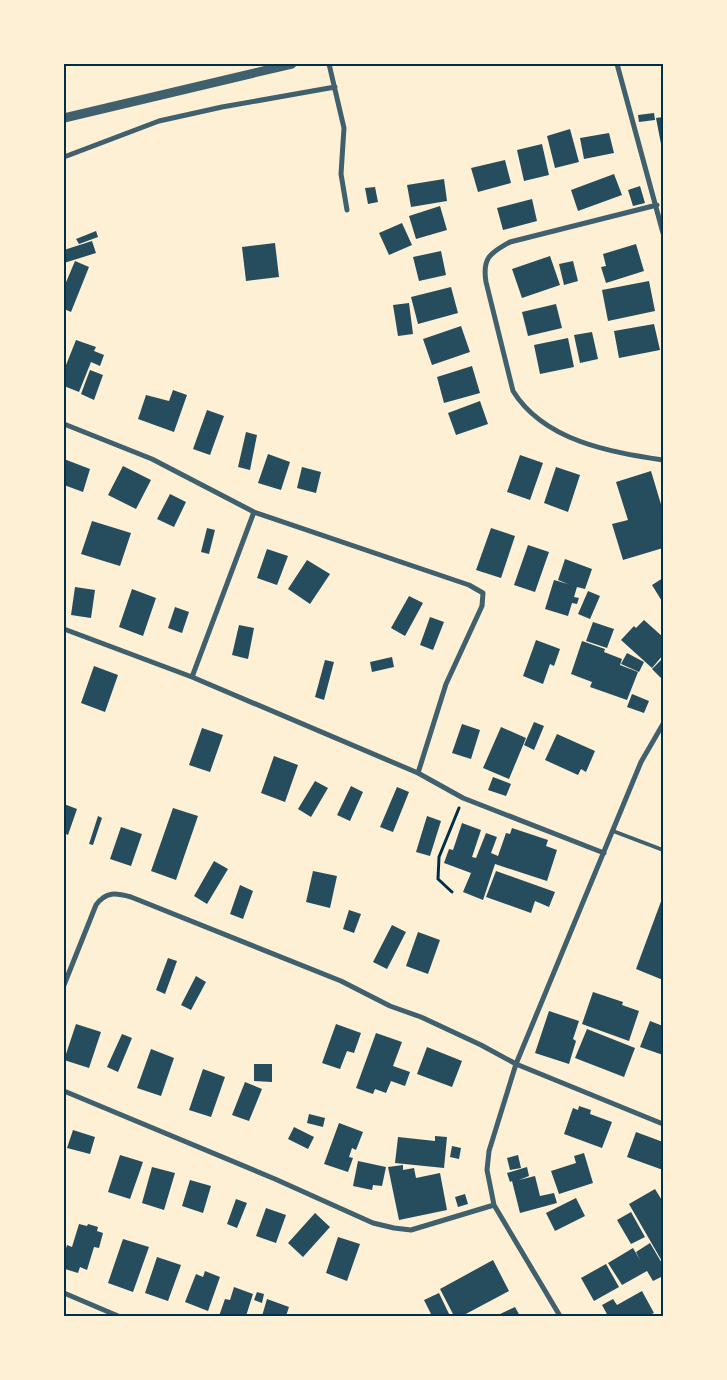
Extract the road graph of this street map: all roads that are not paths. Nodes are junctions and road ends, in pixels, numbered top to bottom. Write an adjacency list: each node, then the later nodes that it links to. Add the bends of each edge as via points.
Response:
1 (292, 64): 5 (street)
2 (329, 64): 4 (street)
3 (617, 64): 7 (street)
4 (335, 87): 6 (street, via 159,121); 8 (street, via 344,128 341,174)
5 (64, 118)
6 (64, 157)
7 (657, 205): 9 (street); 11 (street, via 510,242 494,250 484,266 513,391 522,406 537,419 587,444)
8 (347, 210)
9 (663, 233)
10 (64, 424): 12 (street, via 152,459)
11 (663, 460)
12 (254, 512): 14 (street); 16 (street, via 469,585 483,593 482,606 443,691)
13 (64, 629): 14 (street)
14 (192, 678): 16 (street)
15 (663, 724): 17 (street, via 641,762)
16 (418, 773): 19 (street, via 463,798)
17 (613, 830): 18 (lane); 19 (street)
18 (663, 850)
19 (604, 853): 21 (street)
20 (64, 985): 21 (street, via 96,905 108,894 118,894 341,982 481,1044)
21 (516, 1064): 23 (street); 24 (street, via 489,1151 487,1170)
22 (64, 1091): 24 (street, via 373,1223 411,1230)
23 (663, 1124)
24 (494, 1205): 27 (street)
25 (64, 1294): 26 (street)
26 (118, 1316)
27 (560, 1316)

